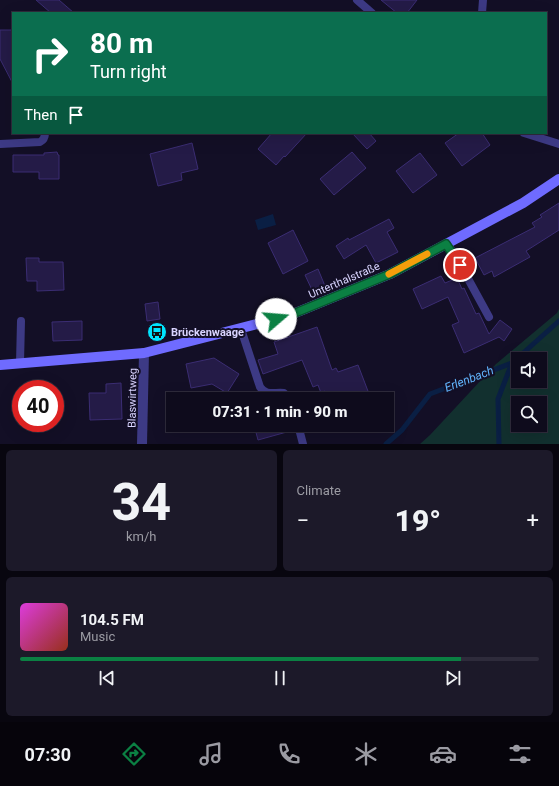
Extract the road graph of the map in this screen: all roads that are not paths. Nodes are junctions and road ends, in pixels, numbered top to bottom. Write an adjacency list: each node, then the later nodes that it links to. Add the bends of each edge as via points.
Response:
1 (357, 0): 3 (lane)
2 (483, 0): 4 (lane)
3 (371, 12)
4 (482, 12)
5 (45, 134): 7 (lane, via 43,141 40,142)
6 (527, 134): 8 (lane)
7 (0, 144)
8 (559, 144)
9 (559, 179): 10 (street, Unterthalstraße, via 523,203)
10 (446, 244): 11 (lane, via 454,253); 13 (street, Unterthalstraße, via 390,274 288,316)
11 (489, 317)
12 (21, 321): 15 (lane)
13 (240, 329): 14 (street, Unterthalstraße); 17 (lane, via 260,387)
14 (144, 353): 15 (street, Unterthalstraße); 19 (street, Blaswirtweg)
15 (20, 363): 16 (street, Unterthalstraße)
16 (0, 365)
17 (265, 392)
18 (300, 432): 20 (lane)
19 (142, 444)
20 (303, 444)

